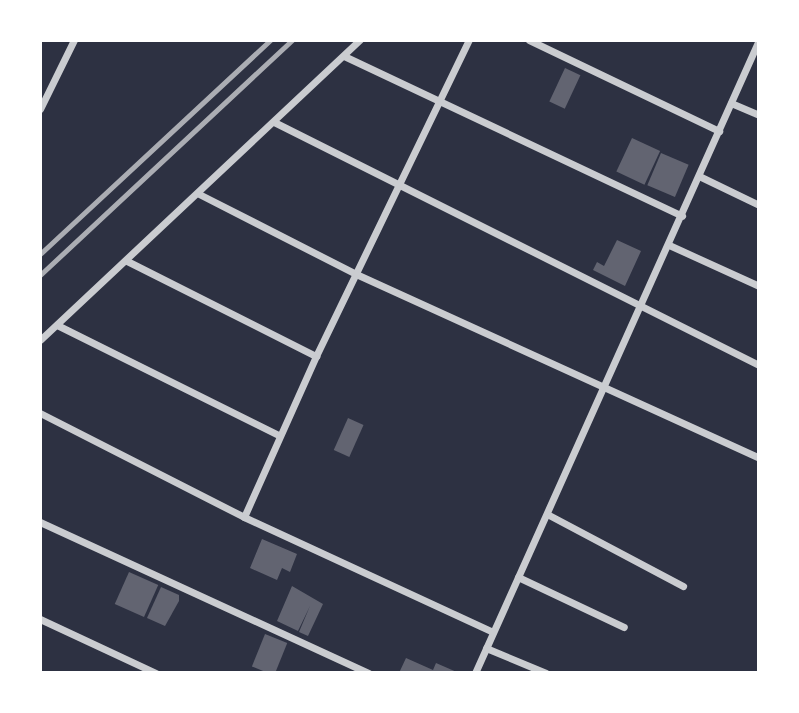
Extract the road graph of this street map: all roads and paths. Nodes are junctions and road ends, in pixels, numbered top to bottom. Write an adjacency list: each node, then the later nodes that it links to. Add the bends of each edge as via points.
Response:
1 (74, 40): 9 (street)
2 (360, 40): 6 (street)
3 (469, 40): 7 (street)
4 (529, 40): 12 (street)
5 (758, 40): 8 (street)
6 (344, 56): 7 (street); 11 (street)
7 (439, 101): 14 (street); 17 (street)
8 (731, 103): 10 (street); 12 (street)
9 (40, 109)
10 (759, 115)
11 (274, 122): 14 (street); 15 (street)
12 (719, 131): 13 (street)
13 (699, 176): 16 (street); 17 (street)
14 (397, 184): 20 (street); 22 (street)
15 (200, 194): 19 (street); 20 (street)
16 (759, 205)
17 (682, 215): 18 (street)
18 (669, 245): 21 (street); 22 (street)
19 (127, 261): 23 (street); 25 (street)
20 (356, 274): 25 (street); 27 (street)
21 (759, 286)
22 (642, 306): 26 (street); 27 (street)
23 (57, 325): 24 (street); 29 (street)
24 (40, 340)
25 (316, 356): 29 (street)
26 (759, 365)
27 (604, 387): 30 (street); 31 (street)
28 (40, 413): 32 (street)
29 (279, 435): 32 (street)
30 (759, 458)
31 (547, 514): 34 (street); 35 (street)
32 (244, 517): 38 (street)
33 (40, 522): 41 (street)
34 (518, 577): 37 (street); 38 (street)
35 (683, 586)
36 (40, 619): 40 (street)
37 (624, 627)
38 (493, 632): 39 (street)
39 (486, 648): 42 (street); 43 (street)
40 (156, 673)
41 (369, 673)
42 (475, 673)
43 (546, 673)

